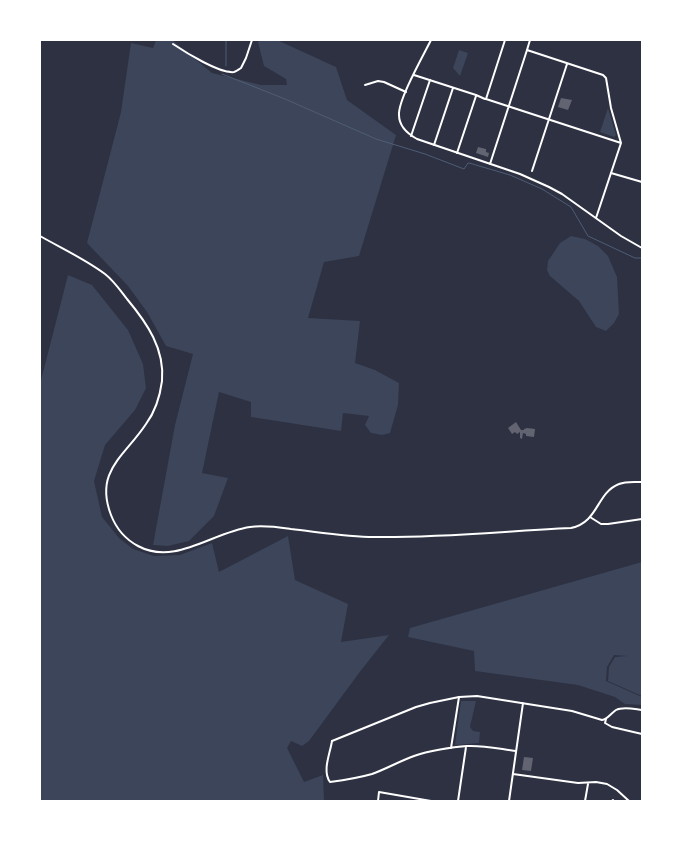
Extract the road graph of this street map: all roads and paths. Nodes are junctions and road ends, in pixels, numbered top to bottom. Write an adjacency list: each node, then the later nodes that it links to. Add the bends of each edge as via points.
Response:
1 (252, 40): 5 (street, via 241,68 232,72 211,66)
2 (431, 40): 8 (street)
3 (505, 40): 14 (street)
4 (530, 40): 6 (street)
5 (173, 44)
6 (527, 50): 7 (street); 15 (street)
7 (567, 63): 16 (street); 18 (street, via 605,76)
8 (414, 75): 9 (street); 12 (street)
9 (430, 80): 11 (street); 17 (street)
10 (365, 85): 12 (street, via 378,80)
11 (453, 87): 13 (street); 19 (street)
12 (406, 92): 17 (street, via 399,118)
13 (476, 95): 14 (street); 20 (street)
14 (486, 99): 15 (street)
15 (508, 106): 16 (street); 21 (street)
16 (549, 120): 18 (street); 22 (street)
17 (412, 136): 19 (street)
18 (621, 143): 23 (street)
19 (434, 145): 20 (street)
20 (457, 153): 21 (street)
21 (490, 164): 25 (street, via 549,187)
22 (532, 171)
23 (611, 172): 24 (street); 25 (street)
24 (642, 182)
25 (596, 218): 27 (street)
26 (40, 236): 29 (street, via 110,278 143,319 159,350 162,382 155,407 147,424 117,459 106,494 113,522 139,546 155,552 175,551 259,526 372,537 408,537 571,528 580,526)
27 (642, 248)
28 (642, 482): 29 (street, via 614,486)
29 (590, 517): 30 (street, via 601,524)
30 (642, 519)
31 (459, 697): 32 (street, via 477,696); 37 (street); 37 (street, via 416,707 332,741 327,777 330,782 361,777 415,756)
32 (523, 703): 34 (street); 38 (street)
33 (642, 710): 34 (street, via 619,709)
34 (606, 719): 35 (street, via 605,723 612,727)
35 (642, 734)
36 (466, 746): 37 (street); 38 (street); 43 (street)
37 (451, 748)
38 (516, 751): 39 (street)
39 (513, 774): 40 (street); 44 (street)
40 (588, 784): 45 (street); 46 (street, via 607,784)
41 (378, 801): 42 (street, via 379,792)
42 (431, 801)
43 (458, 801)
44 (509, 801)
45 (585, 801)
46 (629, 801)

